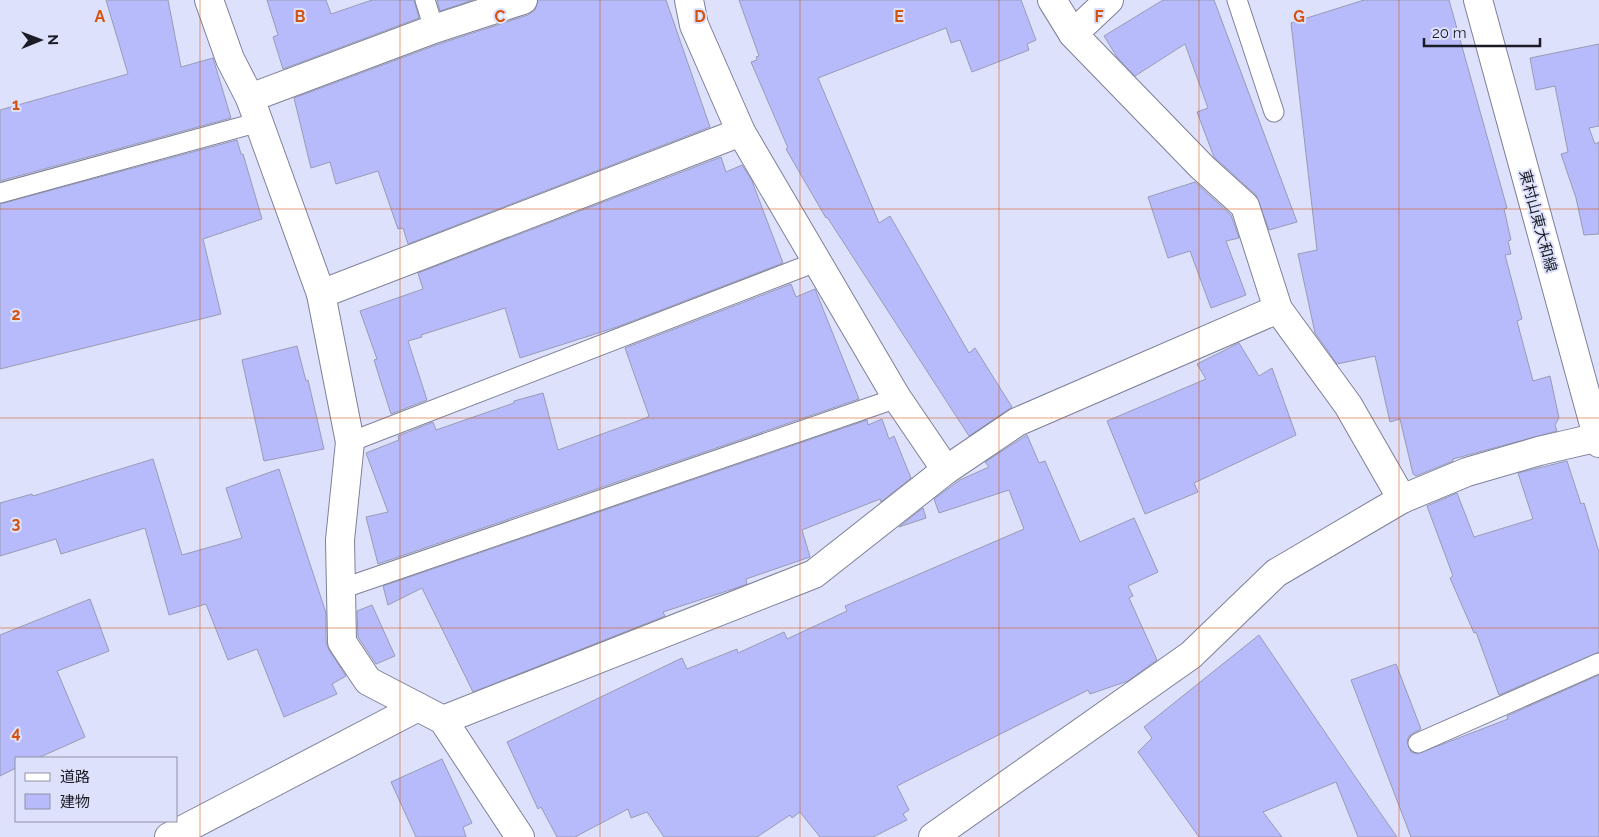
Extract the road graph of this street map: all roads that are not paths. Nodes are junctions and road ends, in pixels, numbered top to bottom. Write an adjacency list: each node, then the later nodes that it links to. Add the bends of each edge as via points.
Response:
1 (209, 0): 11 (street, via 230,59)
2 (425, 0): 9 (lane)
3 (523, 0): 9 (street)
4 (689, 0): 13 (street, via 694,25)
5 (1052, 0): 10 (street)
6 (1109, 0): 10 (street)
7 (1237, 0): 12 (lane)
8 (1478, 0): 19 (street, 東村山東大和線)
9 (434, 29): 11 (street)
10 (1073, 34): 17 (street, via 1202,167 1245,206)
11 (254, 110): 14 (lane); 16 (street)
12 (1274, 112)
13 (741, 132): 15 (street); 16 (street)
14 (0, 193)
15 (816, 262): 18 (street); 20 (lane)
16 (320, 294): 20 (street)
17 (1278, 309): 21 (street, via 1016,422); 22 (street, via 1348,405)
18 (897, 398): 21 (street); 23 (lane)
19 (1599, 439): 22 (street, via 1539,450 1468,472)
20 (350, 442): 23 (street, via 340,540)
21 (946, 470): 26 (street, via 814,574)
22 (1402, 499): 30 (street, via 1276,573 1191,655)
23 (341, 589): 25 (street, via 342,642 347,650 368,681)
24 (1599, 664): 27 (lane)
25 (418, 707): 26 (street); 28 (street)
26 (443, 720): 29 (street)
27 (1418, 743)
28 (169, 837)
29 (520, 837)
30 (933, 837)

